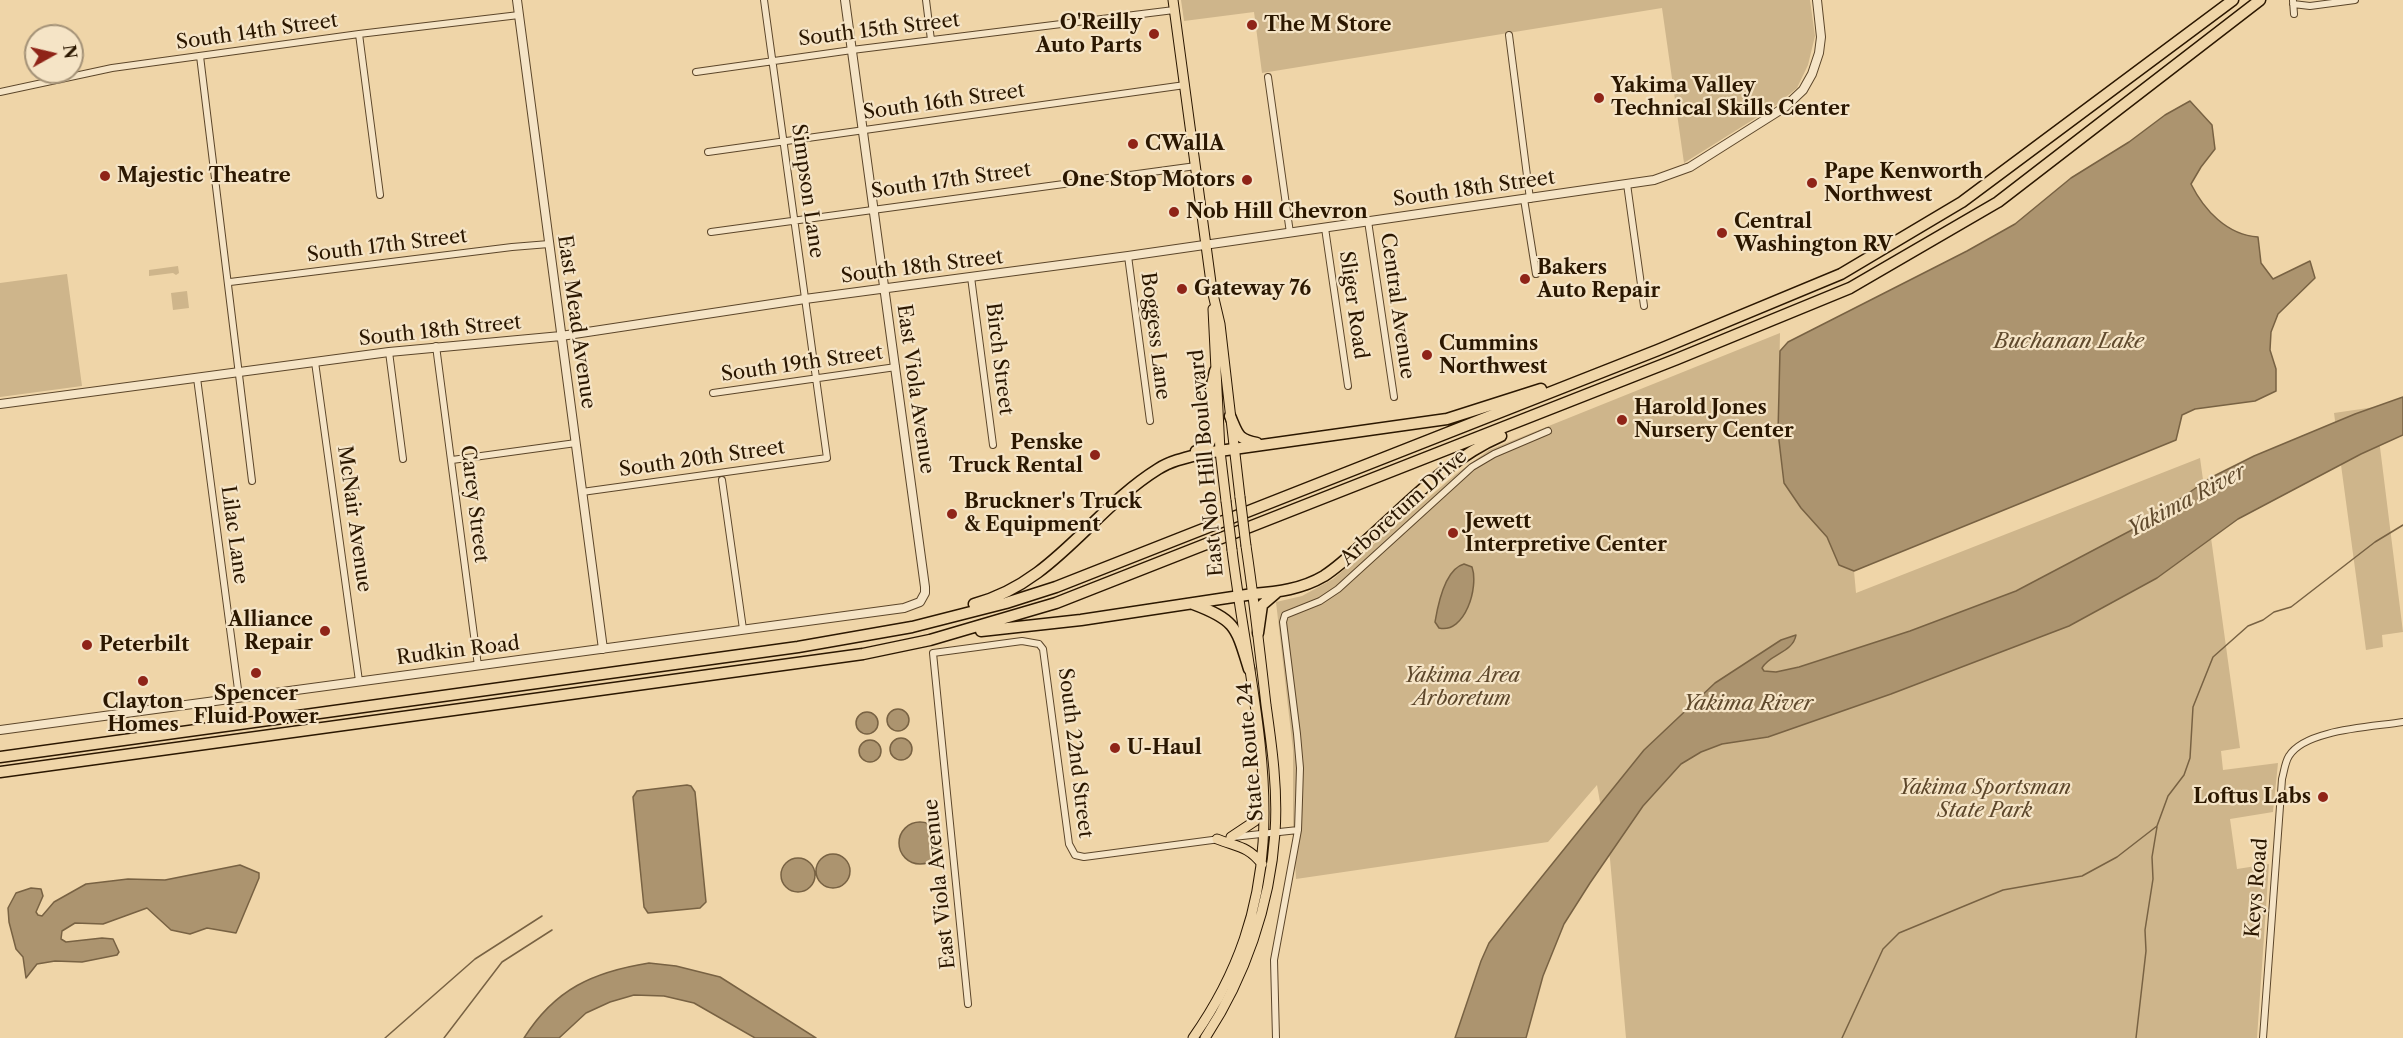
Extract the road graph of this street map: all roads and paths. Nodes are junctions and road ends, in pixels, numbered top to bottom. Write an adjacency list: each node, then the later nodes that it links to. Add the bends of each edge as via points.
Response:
1 (517, 0): 12 (street, East Mead Avenue)
2 (764, 0): 18 (street, Simpson Lane)
3 (845, 0): 16 (street, East Viola Avenue)
4 (926, 0): 15 (street)
5 (1817, 0): 27 (street, South 18th Street, via 1821,44 1803,90 1785,107 1690,167 1661,178)
6 (2233, 0): 48 (highway, via 1962,202 1841,274)
7 (2260, 0): 50 (highway, via 1998,202 1850,288)
8 (2355, 0): 9 (street, via 2310,6)
9 (2293, 2): 11 (street)
10 (1174, 5): 15 (street, South 15th Street); 21 (main road, East Nob Hill Boulevard)
11 (2294, 14)
12 (519, 15): 13 (street, South 14th Street); 36 (street, East Mead Avenue)
13 (359, 34): 17 (street, South 14th Street); 28 (street)
14 (1509, 35): 29 (street)
15 (931, 40): 16 (street, South 15th Street)
16 (852, 50): 18 (street, South 15th Street); 23 (street, East Viola Avenue)
17 (200, 56): 22 (street, South 14th Street, via 112,68); 41 (street)
18 (772, 61): 19 (street, South 15th Street); 24 (street, Simpson Lane)
19 (696, 72)
20 (1268, 77): 35 (street)
21 (1185, 85): 23 (street, South 16th Street); 26 (main road, East Nob Hill Boulevard)
22 (0, 92)
23 (863, 130): 24 (street, South 16th Street); 30 (street, East Viola Avenue)
24 (783, 141): 25 (street, South 16th Street); 31 (street, Simpson Lane)
25 (708, 152)
26 (1196, 166): 30 (street, South 17th Street); 37 (main road, East Nob Hill Boulevard)
27 (1627, 184): 29 (street, South 18th Street); 45 (street)
28 (380, 195)
29 (1527, 199): 32 (street, South 18th Street); 39 (street)
30 (874, 208): 31 (street, South 17th Street); 42 (street, East Viola Avenue)
31 (795, 219): 34 (street, South 17th Street); 44 (street, Simpson Lane)
32 (1368, 221): 33 (street, South 18th Street); 59 (street, Central Avenue)
33 (1325, 228): 35 (street, South 18th Street); 57 (street, Sliger Road)
34 (711, 232)
35 (1290, 233): 37 (street, South 18th Street)
36 (549, 244): 41 (street, South 17th Street); 46 (street, East Mead Avenue)
37 (1206, 244): 38 (street, South 18th Street); 43 (main road, East Nob Hill Boulevard)
38 (1128, 256): 40 (street, South 18th Street); 62 (street, Boggess Lane)
39 (1536, 274)
40 (971, 277): 42 (street, South 18th Street); 65 (street, Birch Street)
41 (230, 282): 54 (street)
42 (885, 288): 44 (street, South 18th Street); 52 (street, East Viola Avenue)
43 (1212, 291): 53 (main road, East Nob Hill Boulevard); 61 (main road, East Nob Hill Boulevard, via 1220,324)
44 (806, 299): 46 (street, South 18th Street); 56 (street, Simpson Lane)
45 (1644, 306)
46 (561, 336): 47 (street, South 18th Street); 64 (street, East Mead Avenue)
47 (436, 346): 49 (street, South 18th Street); 71 (street, Carey Street)
48 (1658, 350): 66 (highway, via 1448,418); 84 (highway, via 1056,587 912,627)
49 (389, 352): 51 (street, South 18th Street); 70 (street)
50 (1677, 359): 76 (highway, via 1485,443 1452,465 1324,576); 83 (highway, via 1056,603)
51 (315, 362): 54 (street, South 18th Street); 89 (street, McNair Avenue)
52 (896, 367): 56 (street, South 19th Street); 79 (street, East Viola Avenue, via 925,587)
53 (1215, 371): 68 (main road, East Nob Hill Boulevard); 72 (highway, via 1211,389 1212,439 1208,446)
54 (238, 372): 55 (street, South 18th Street); 74 (street)
55 (197, 378): 60 (street, South 18th Street); 90 (street, Lilac Lane)
56 (816, 378): 58 (street, South 19th Street); 69 (street, Simpson Lane)
57 (1348, 386)
58 (713, 393)
59 (1394, 397)
60 (0, 404)
61 (1230, 416): 66 (highway, via 1238,435); 67 (main road, East Nob Hill Boulevard)
62 (1150, 421)
63 (1548, 431): 96 (street, Arboretum Drive, via 1482,460 1338,589 1285,615 1300,768)
64 (576, 443): 71 (street); 75 (street, East Mead Avenue)
65 (993, 445)
66 (1263, 445): 67 (highway)
67 (1234, 449): 68 (highway); 77 (main road, East Nob Hill Boulevard, bridge)
68 (1220, 451): 72 (highway); 78 (main road, East Nob Hill Boulevard, bridge)
69 (827, 458): 75 (street, South 20th Street)
70 (403, 459)
71 (452, 460): 87 (street, Carey Street)
72 (1176, 460): 84 (highway, via 1144,479 1047,567 987,601)
73 (722, 480): 81 (street)
74 (252, 481)
75 (582, 492): 85 (street, East Mead Avenue)
76 (1276, 592): 77 (highway); 82 (highway, via 1262,605)
77 (1253, 594): 78 (highway); 82 (main road, State Route 24)
78 (1238, 596): 80 (highway); 88 (main road, State Route 24)
79 (920, 602): 81 (street, Rudkin Road, via 904,608)
80 (1190, 603): 83 (highway); 88 (highway, via 1227,619 1238,633)
81 (743, 629): 85 (street, Rudkin Road)
82 (1258, 633): 97 (main road, State Route 24, via 1274,760)
83 (930, 639): 94 (highway, via 796,664)
84 (798, 647): 93 (highway)
85 (603, 649): 87 (street, Rudkin Road)
86 (933, 653): 100 (street, South 22nd Street, via 1022,641 1039,644 1043,650 1069,844 1075,855); 102 (street, East Viola Avenue)
87 (478, 666): 89 (street, Rudkin Road)
88 (1250, 669): 95 (main road, State Route 24)
89 (359, 681): 90 (street, Rudkin Road)
90 (239, 697): 92 (street, Rudkin Road)
91 (2403, 722): 106 (street, Keys Road, via 2322,735 2303,743 2289,756 2282,779)
92 (0, 730)
93 (0, 757)
94 (0, 772)
95 (1265, 800): 98 (main road, State Route 24); 99 (main road, via 1255,822)
96 (1298, 830): 97 (street, South 22nd Street); 105 (street, via 1274,960)
97 (1275, 832): 98 (street, South 22nd Street); 104 (main road, State Route 24, via 1256,934 1233,988)
98 (1265, 833): 99 (street, South 22nd Street); 101 (main road, State Route 24)
99 (1231, 837): 100 (street, South 22nd Street)
100 (1217, 839): 101 (main road, via 1243,847)
101 (1262, 864): 103 (main road, State Route 24, via 1237,959)
102 (968, 1004)
103 (1193, 1038)
104 (1204, 1038)
105 (1276, 1038)
106 (2263, 1038)

